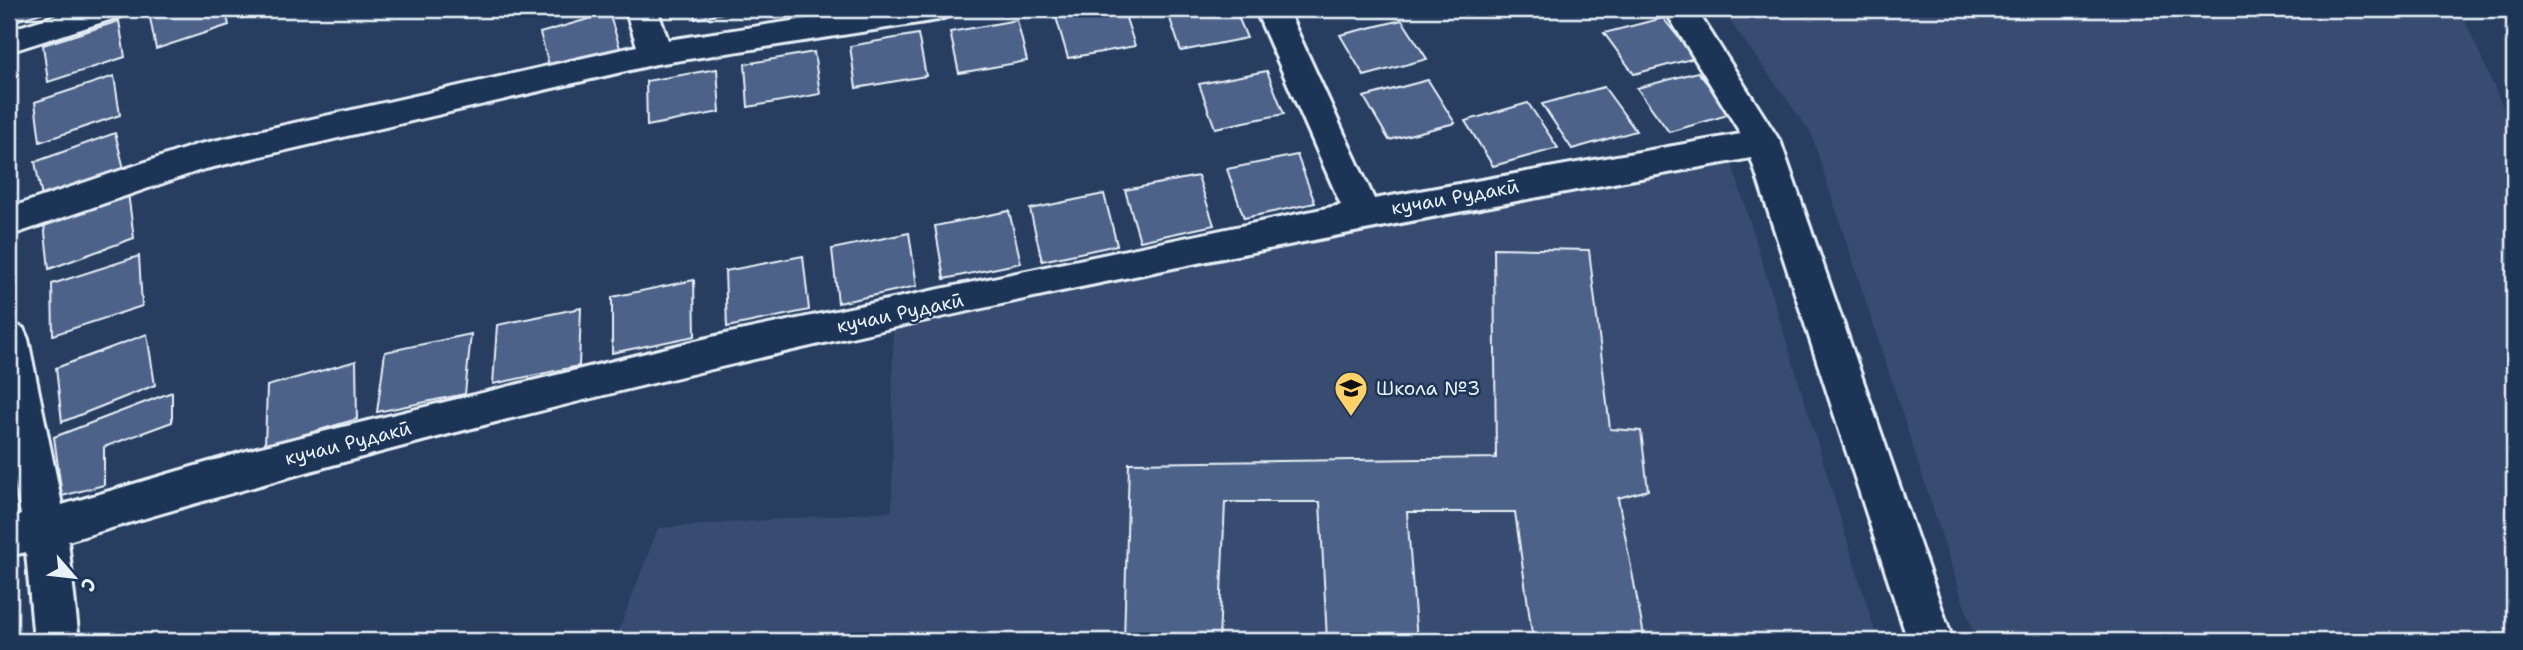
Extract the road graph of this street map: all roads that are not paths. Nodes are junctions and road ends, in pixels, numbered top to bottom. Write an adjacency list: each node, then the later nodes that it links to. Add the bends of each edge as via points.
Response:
1 (111, 9): 6 (street)
2 (642, 9): 7 (street)
3 (938, 9): 7 (street)
4 (1271, 9): 9 (street)
5 (1680, 9): 8 (street)
6 (9, 41)
7 (656, 53): 10 (street, via 196,158)
8 (1764, 143): 9 (street, кучаи Рудакӣ); 14 (street)
9 (1363, 214): 12 (street, кучаи Рудакӣ, via 716,352 257,466)
10 (9, 222)
11 (9, 339): 12 (street)
12 (27, 533): 13 (street)
13 (56, 641)
14 (1931, 641)

